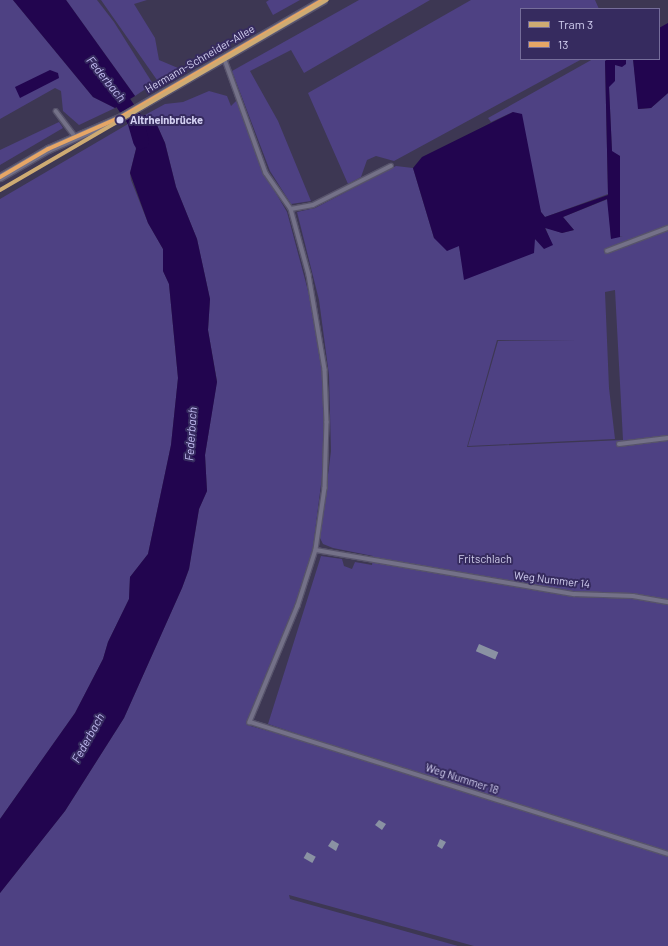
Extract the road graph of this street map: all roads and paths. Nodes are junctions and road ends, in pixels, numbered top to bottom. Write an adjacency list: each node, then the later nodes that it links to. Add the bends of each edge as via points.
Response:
1 (323, 0): 2 (street, Hermann-Schneider-Allee)
2 (224, 58): 4 (street, Hermann-Schneider-Allee, via 121,117); 7 (lane, via 266,173)
3 (56, 111): 4 (lane)
4 (75, 136): 6 (street, Hermann-Schneider-Allee)
5 (391, 166): 7 (lane, via 313,206)
6 (0, 177)
7 (291, 208): 12 (lane, via 309,275 325,370 325,488)
8 (668, 228): 9 (lane)
9 (607, 251)
10 (668, 438): 11 (lane)
11 (619, 444)
12 (316, 550): 13 (lane, Weg Nummer 14, via 574,594 633,596); 14 (lane, Weg Nummer 18, via 298,606 250,722)
13 (668, 602)
14 (668, 854)

